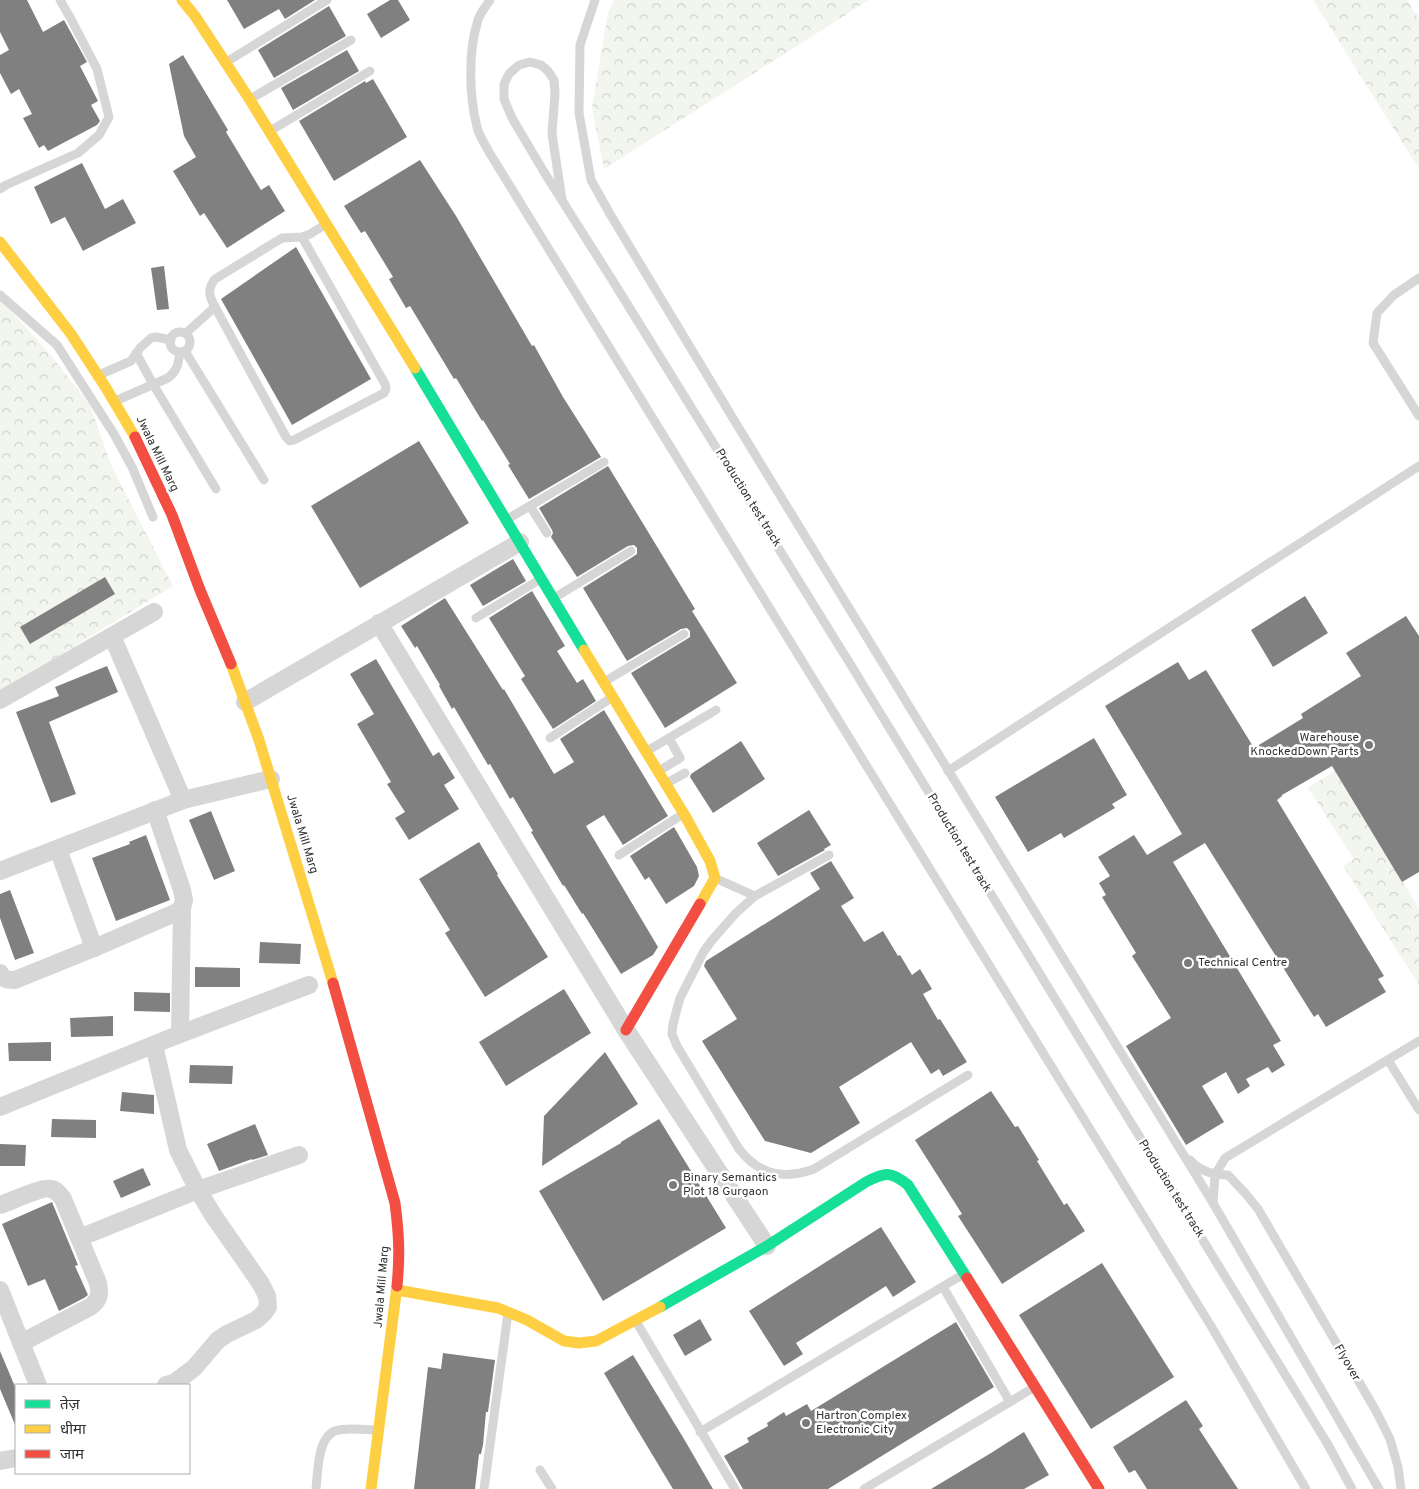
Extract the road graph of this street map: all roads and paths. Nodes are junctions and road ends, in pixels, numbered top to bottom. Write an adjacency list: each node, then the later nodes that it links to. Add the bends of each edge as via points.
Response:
1 (60, 0): 11 (lane, via 97,69 109,117 99,135 78,153)
2 (182, 0): 7 (street)
3 (327, 0): 7 (lane)
4 (490, 0): 109 (lane, via 479,18 472,65 472,100 477,129 489,152 1200,1309)
5 (595, 0): 53 (lane, via 580,45 580,113 591,180)
6 (351, 40): 9 (lane)
7 (225, 62): 9 (street)
8 (370, 70): 10 (lane)
9 (250, 100): 10 (street)
10 (270, 131): 13 (street)
11 (0, 189)
12 (562, 200): 12 (lane, Production test track, via 512,118 504,99 508,74 519,65 530,62 541,65 554,80 552,134); 110 (lane, Production test track, via 854,671)
13 (326, 224): 14 (lane); 33 (street)
14 (302, 237): 18 (lane, via 282,238 216,279 209,292); 18 (lane, via 385,384 384,393 290,441)
15 (0, 242): 23 (street, Jwala Mill Marg, via 71,334)
16 (1419, 278): 26 (lane, via 1394,295 1377,313 1373,343)
17 (0, 295): 32 (lane, via 57,345 114,434)
18 (215, 307): 19 (lane)
19 (186, 333): 20 (lane, via 176,333); 21 (lane, via 191,343)
20 (171, 340): 21 (lane, via 174,350); 22 (lane, via 150,338)
21 (182, 352): 24 (lane, via 174,372); 29 (lane)
22 (136, 353): 23 (lane, via 127,364); 24 (lane)
23 (98, 376): 25 (street, Jwala Mill Marg)
24 (153, 384): 25 (lane); 30 (lane)
25 (114, 402): 47 (street, Jwala Mill Marg, via 136,439 172,515)
26 (1419, 416)
27 (604, 462): 31 (lane)
28 (1419, 466): 53 (lane)
29 (264, 480)
30 (216, 489)
31 (530, 506): 33 (lane); 34 (lane)
32 (153, 517)
33 (506, 520): 35 (street)
34 (546, 534)
35 (520, 542): 37 (street); 41 (street)
36 (631, 551): 38 (lane)
37 (542, 578): 38 (street); 40 (lane)
38 (554, 598): 44 (street)
39 (154, 612): 43 (street)
40 (476, 618)
41 (379, 623): 47 (street); 70 (street)
42 (684, 634): 44 (lane)
43 (112, 636): 46 (street); 57 (street)
44 (604, 682): 45 (street)
45 (613, 697): 49 (lane); 51 (street)
46 (0, 700)
47 (245, 702): 55 (street, Jwala Mill Marg)
48 (716, 710): 50 (lane)
49 (550, 738)
50 (668, 738): 51 (lane); 52 (lane, via 679,758)
51 (646, 751): 52 (street)
52 (658, 771): 56 (street)
53 (948, 771): 78 (lane)
54 (685, 773): 56 (lane)
55 (271, 779): 57 (street); 89 (street, Jwala Mill Marg, via 331,976 394,1203 400,1256)
56 (665, 784): 59 (street)
57 (183, 800): 58 (street)
58 (155, 810): 60 (street); 66 (street, via 182,890)
59 (684, 814): 61 (lane); 64 (street)
60 (58, 848): 63 (street); 67 (street)
61 (619, 855)
62 (829, 856): 65 (lane)
63 (0, 871)
64 (716, 878): 65 (lane); 70 (street)
65 (755, 896): 75 (lane, via 704,951 680,998 672,1034 747,1159 774,1174 787,1175 814,1169)
66 (182, 908): 67 (street); 71 (street)
67 (94, 948): 68 (street, via 15,980 8,980)
68 (0, 973)
69 (309, 985): 71 (street)
70 (626, 1030): 85 (street)
71 (180, 1034): 73 (street)
72 (1419, 1041): 74 (lane)
73 (154, 1045): 76 (street); 81 (street, via 178,1150)
74 (1388, 1060): 77 (lane); 80 (lane, via 1225,1158)
75 (968, 1075)
76 (0, 1107)
77 (1419, 1110)
78 (1178, 1147): 80 (lane, Flyover, via 1195,1167); 82 (lane)
79 (299, 1155): 81 (street)
80 (1215, 1175): 82 (lane); 112 (lane, Flyover, via 1228,1176 1258,1209 1376,1411 1390,1439)
81 (198, 1190): 84 (street); 94 (street, via 261,1284 268,1306 256,1320 218,1340 194,1368)
82 (1212, 1203): 111 (lane)
83 (0, 1205): 84 (street, via 51,1188 63,1200)
84 (79, 1238): 92 (street, via 98,1283 99,1298 90,1307)
85 (767, 1246): 86 (street, via 866,1182 888,1172 908,1185); 91 (street)
86 (964, 1274): 87 (lane); 95 (street)
87 (943, 1287): 96 (lane); 98 (lane)
88 (0, 1290): 92 (street)
89 (397, 1290): 90 (street); 97 (street, Jwala Mill Marg)
90 (509, 1312): 91 (street, via 564,1341 579,1343 596,1341); 105 (lane)
91 (636, 1321): 98 (lane)
92 (21, 1344): 93 (street)
93 (38, 1384)
94 (170, 1384)
95 (1034, 1388): 96 (lane); 102 (street)
96 (1010, 1402): 108 (lane)
97 (378, 1430): 103 (lane, via 335,1431 329,1435 321,1448); 104 (street, Jwala Mill Marg)
98 (700, 1432): 107 (lane)
99 (15, 1458): 100 (street)
100 (0, 1460)
101 (540, 1470): 106 (lane)
102 (1097, 1488)
103 (316, 1489)
104 (371, 1489)
105 (484, 1489)
106 (552, 1489)
107 (735, 1489)
108 (864, 1489)
109 (1306, 1489)
110 (1352, 1489)
111 (1379, 1489)
112 (1401, 1489)

